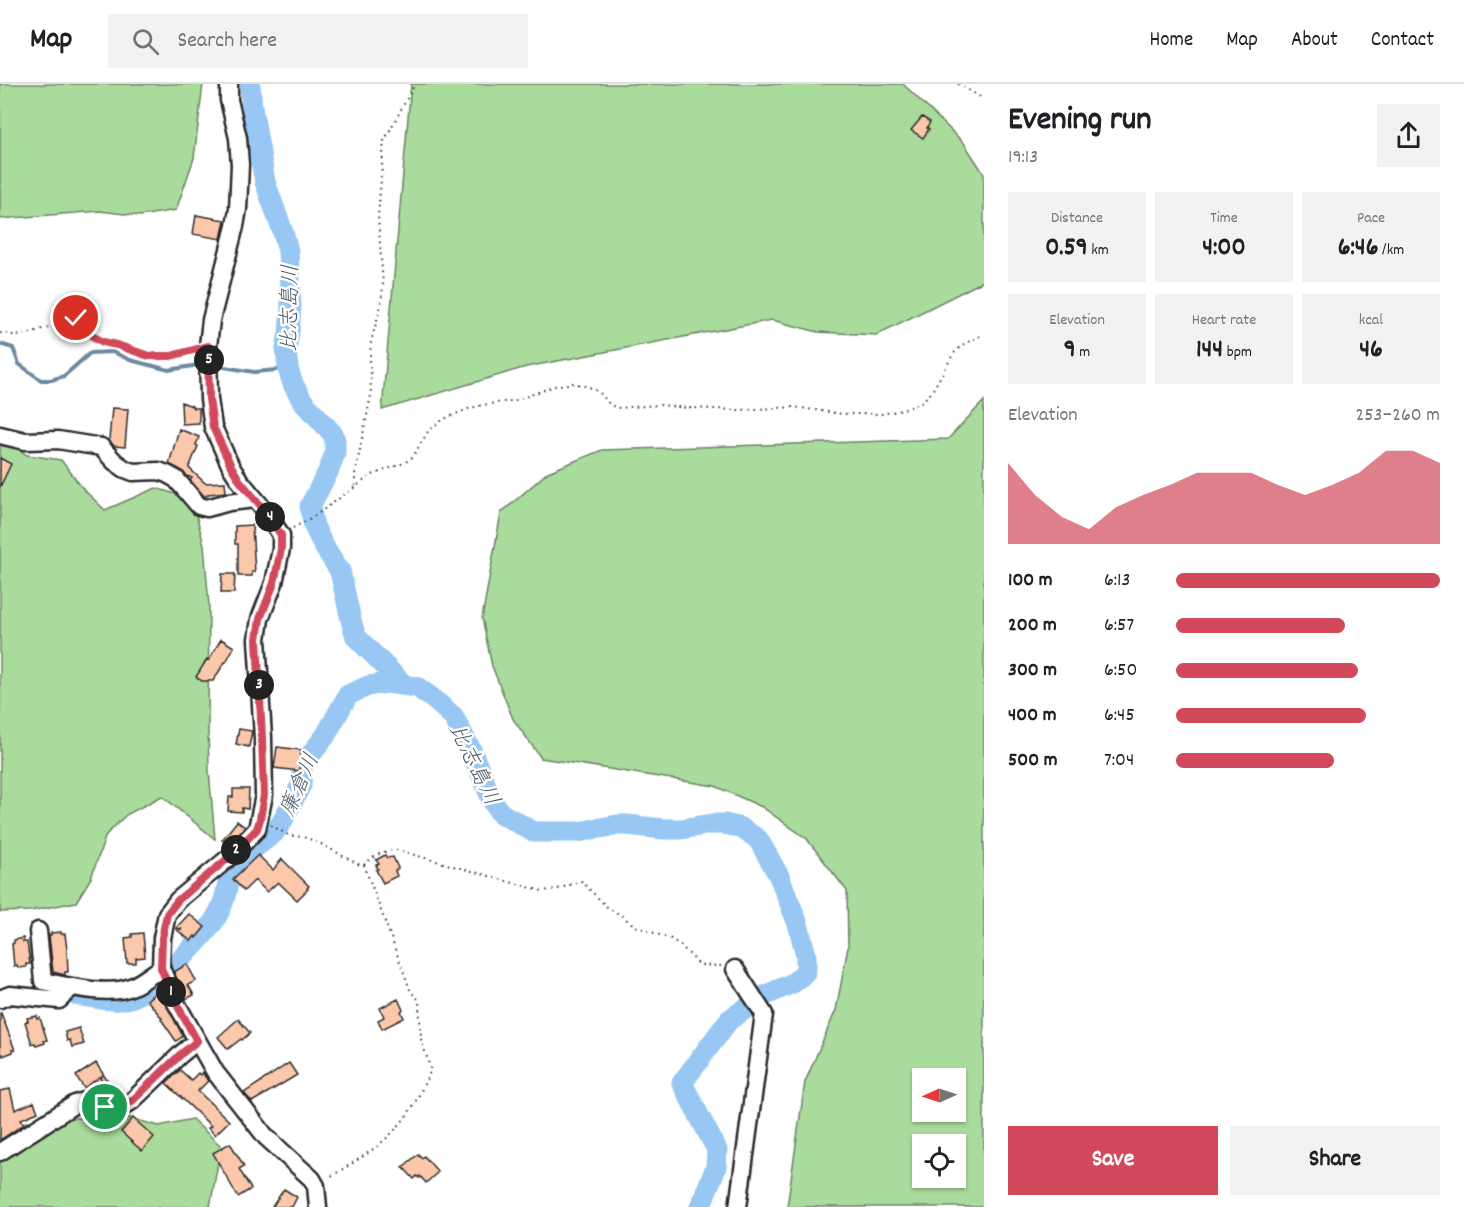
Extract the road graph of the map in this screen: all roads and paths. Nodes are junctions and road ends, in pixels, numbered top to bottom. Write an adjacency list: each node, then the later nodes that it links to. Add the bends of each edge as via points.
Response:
1 (229, 84): 7 (street, via 240,165 238,209 211,321)
2 (415, 84): 9 (path, via 384,141 378,216 383,285 371,342 371,395)
3 (958, 84): 4 (path)
4 (984, 99)
5 (0, 333): 7 (path, via 21,336 76,318 103,342 149,356)
6 (984, 334): 9 (path, via 954,353 932,393 903,410 842,414 794,406 740,410 660,405 617,408 592,388 564,384 444,419 429,430 412,458)
7 (209, 359): 10 (street, via 213,427 231,466)
8 (0, 435): 10 (street, via 25,441 58,440 102,447 124,469 159,471 176,479 199,506)
9 (355, 486): 11 (path)
10 (255, 499): 15 (street, via 281,535 274,583 257,639 264,795 260,819 248,839 167,914)
11 (299, 524)
12 (276, 827): 13 (path)
13 (364, 865): 16 (path, via 374,856 397,850 542,891 581,881 608,908 635,926 671,939 700,965); 21 (path, via 411,992 419,1000 421,1038 431,1070 405,1118 389,1136)
14 (38, 931): 17 (street, via 43,981)
15 (161, 968): 17 (street, via 132,987 120,990); 19 (street)
16 (735, 969): 23 (street, via 764,1014)
17 (72, 987): 18 (street, via 59,1000 10,995)
18 (0, 999)
19 (197, 1041): 20 (street, via 121,1108 88,1100 75,1104); 21 (street, via 215,1072 266,1137)
20 (0, 1152)
21 (316, 1186): 22 (street)
22 (318, 1207)
23 (738, 1207)

